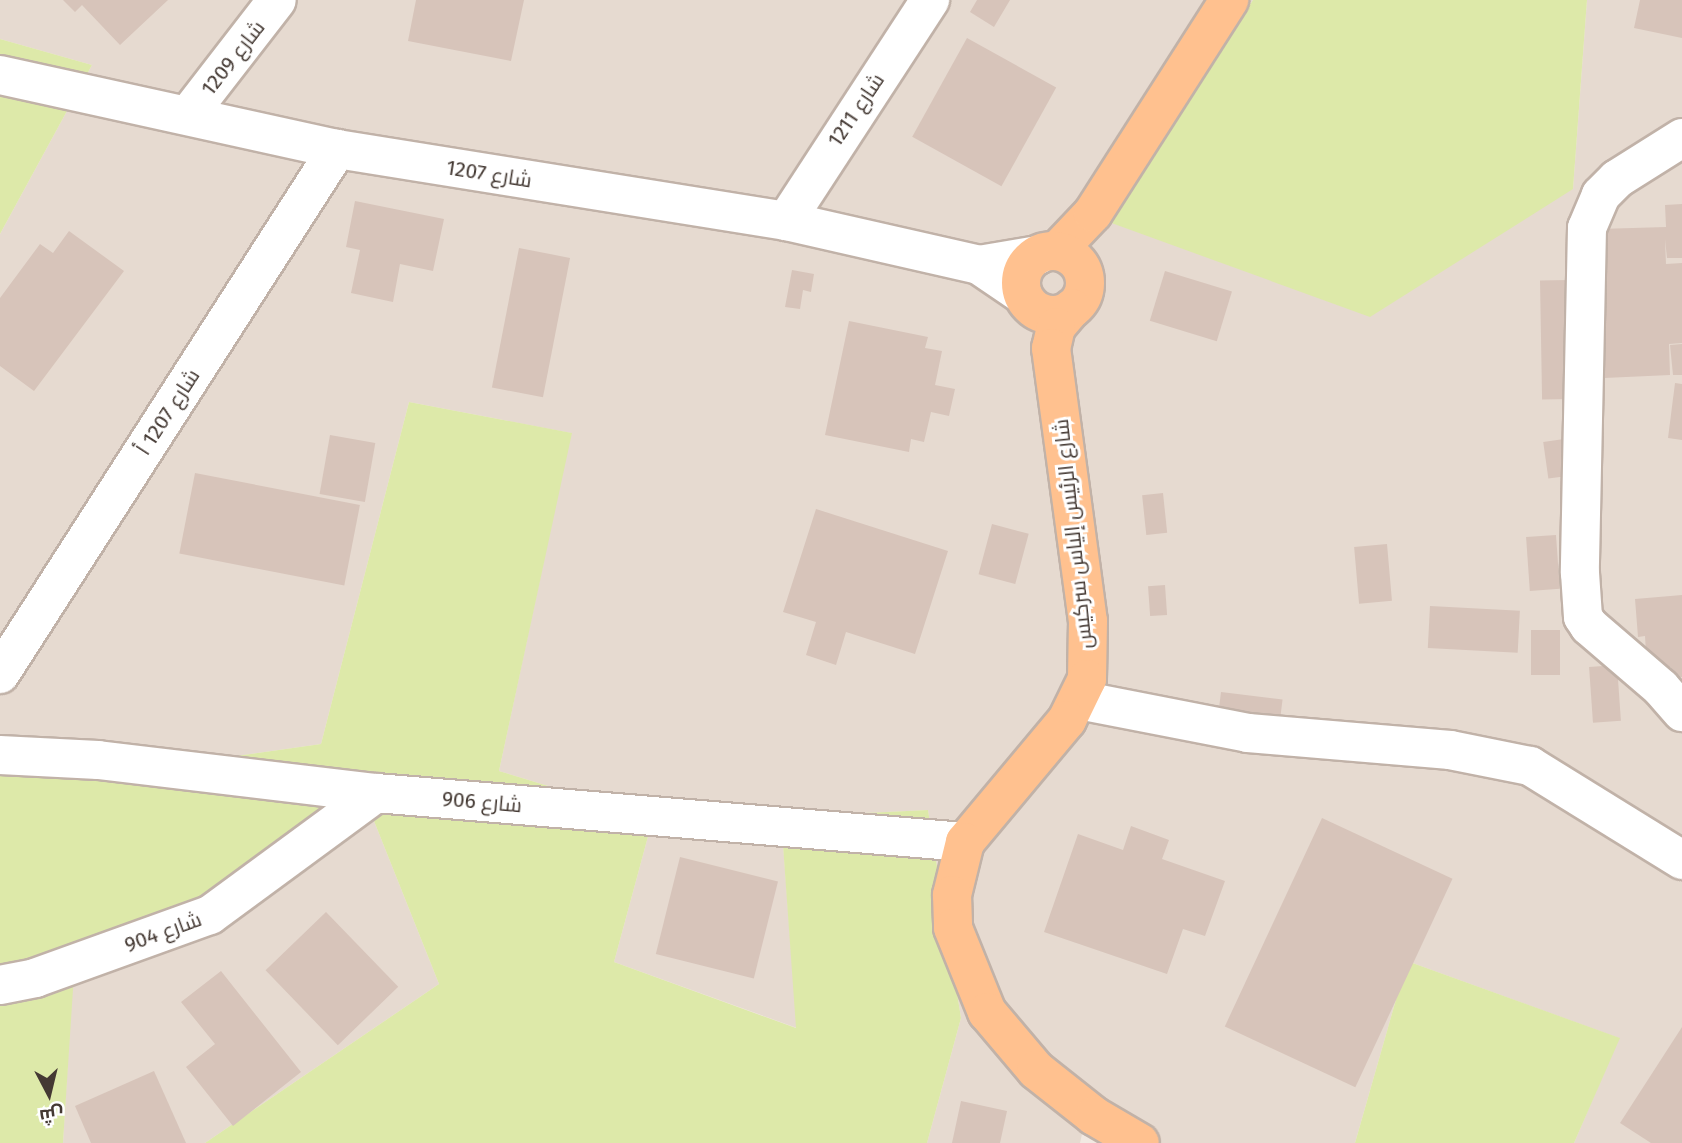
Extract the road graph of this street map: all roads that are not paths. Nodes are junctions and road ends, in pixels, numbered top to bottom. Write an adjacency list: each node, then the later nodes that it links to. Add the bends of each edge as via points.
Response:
1 (277, 0): 5 (street, شارع 1209)
2 (930, 0): 8 (street, شارع 1211)
3 (1229, 0): 9 (main road, via 1093,214)
4 (0, 75): 5 (street, شارع 1207)
5 (188, 115): 7 (street, شارع 1207)
6 (1682, 138): 16 (street, via 1617,179 1601,195 1587,228 1580,573 1583,617 1589,626)
7 (337, 149): 8 (street, شارع 1207); 14 (street, شارع 1207 أ)
8 (786, 221): 10 (street, شارع 1207)
9 (1059, 257): 10 (street, شارع 1207); 11 (main road, via 1023,272); 12 (main road, via 1085,289)
10 (979, 265): 11 (street, شارع 1207)
11 (1028, 301): 12 (main road, via 1052,314); 13 (main road, شارع الرئيس إلياس سركيس)
12 (1072, 309): 13 (main road, via 1056,327)
13 (1051, 348): 15 (main road, شارع الرئيس إلياس سركيس, via 1088,621 1087,679)
14 (0, 674)
15 (1079, 700): 19 (main road, شارع الرئيس إلياس سركيس); 20 (street, via 1248,733 1450,750 1530,766)
16 (1682, 712)
17 (0, 755): 18 (street, شارع 906, via 98,760)
18 (376, 793): 19 (street, شارع 906); 21 (street, شارع 904, via 210,915 35,978)
19 (965, 842): 22 (main road, شارع الرئيس إلياس سركيس, via 952,895 953,928 987,1012 1036,1070 1094,1116)
20 (1682, 860)
21 (0, 985)
22 (1140, 1143)

